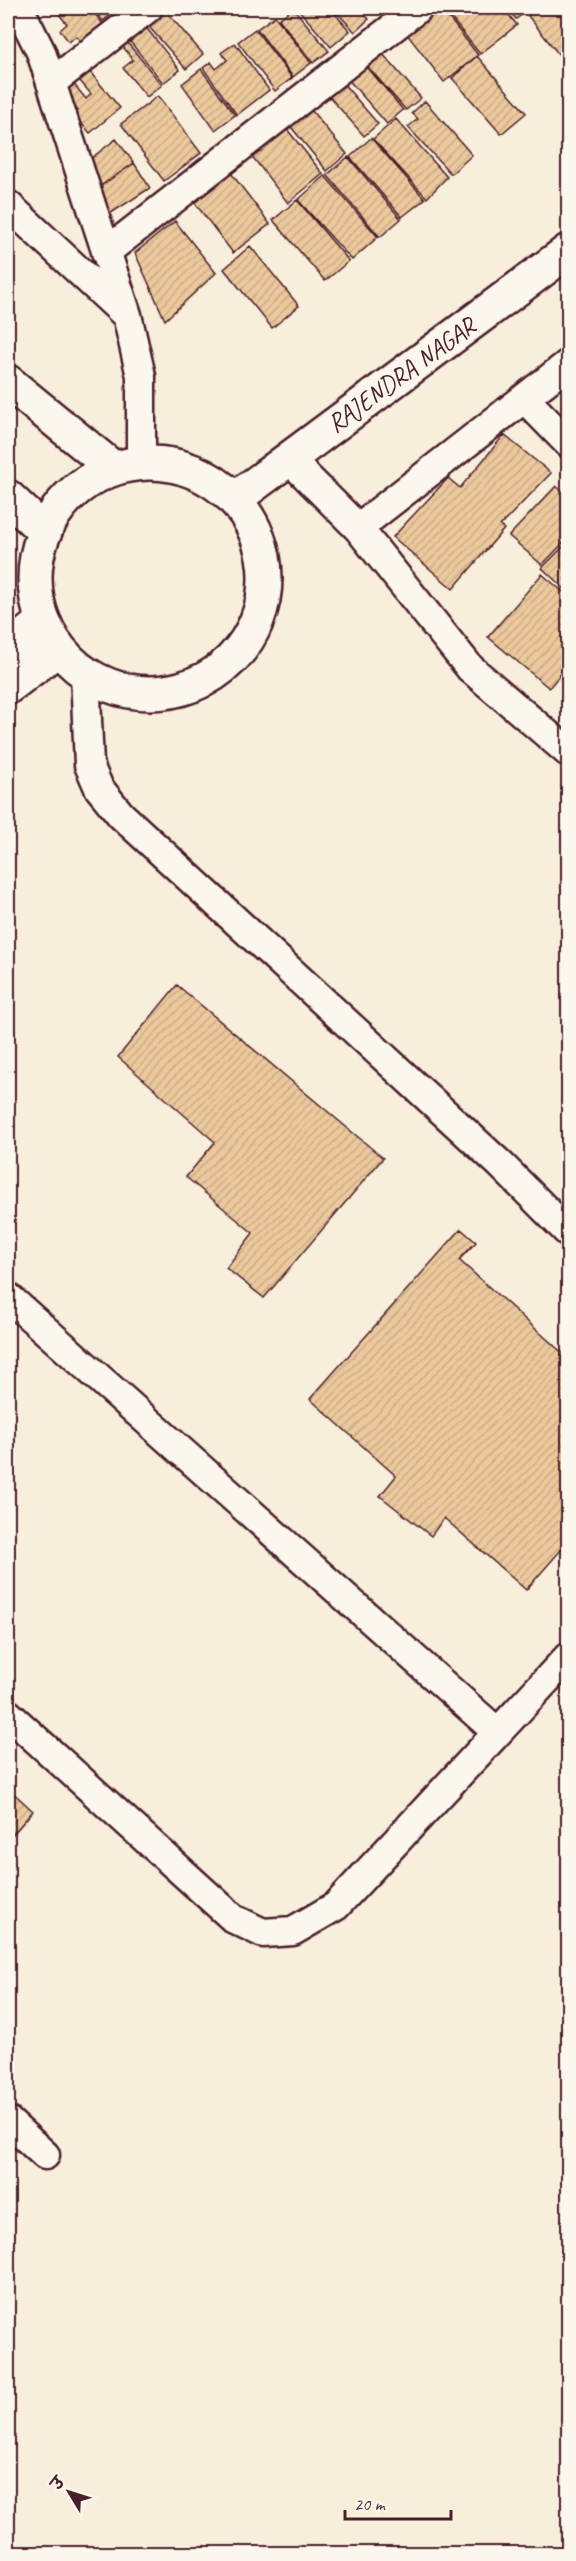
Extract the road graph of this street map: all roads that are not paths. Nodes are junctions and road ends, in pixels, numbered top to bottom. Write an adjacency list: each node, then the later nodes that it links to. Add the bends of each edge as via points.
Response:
1 (19, 8): 4 (street)
2 (148, 8): 4 (street)
3 (418, 8): 7 (street)
4 (51, 83): 7 (street)
5 (8, 205): 8 (street)
6 (568, 251): 13 (main road, RAJENDRA NAGAR)
7 (106, 252): 8 (street)
8 (127, 315): 14 (street, via 141,376)
9 (568, 364): 11 (street)
10 (8, 382): 14 (main road)
11 (525, 399): 12 (street); 17 (street)
12 (568, 443)
13 (288, 458): 16 (main road, RAJENDRA NAGAR); 17 (street)
14 (127, 466): 16 (main road, via 175,465 208,477); 18 (main road, via 91,479 72,493)
15 (8, 497): 18 (main road)
16 (235, 499): 21 (main road, via 253,525 260,544 266,586 258,618 243,646 219,670 189,687 153,693 117,689)
17 (358, 528): 23 (street, via 470,668)
18 (45, 532): 19 (main road, via 38,551 35,592)
19 (50, 635): 20 (main road); 21 (main road); 22 (main road)
20 (8, 649)
21 (85, 673): 24 (street, via 89,765 99,788 121,815 500,1164)
22 (8, 687)
23 (568, 752)
24 (568, 1232)
25 (8, 1297): 28 (street)
26 (568, 1657): 28 (street)
27 (8, 1714): 28 (street, via 234,1919 263,1933 293,1932 336,1906)
28 (497, 1732)
29 (8, 2121): 30 (street)
30 (45, 2156)

